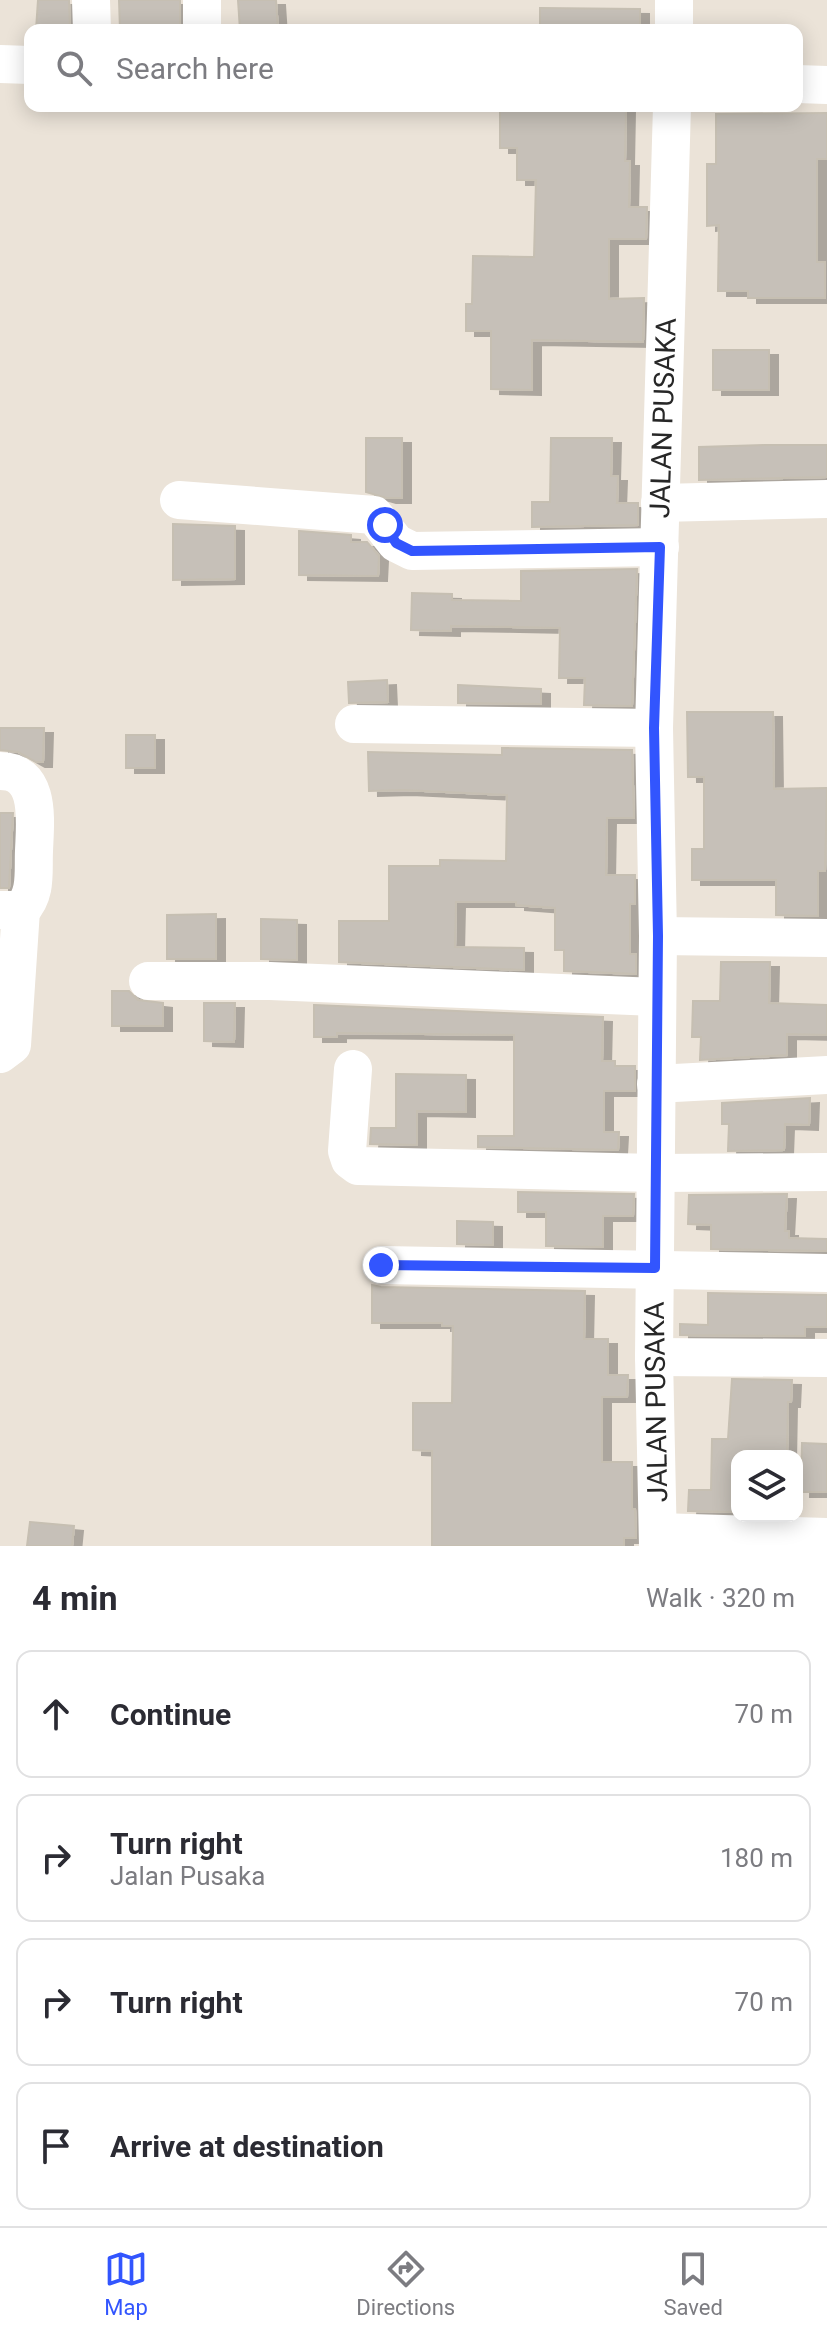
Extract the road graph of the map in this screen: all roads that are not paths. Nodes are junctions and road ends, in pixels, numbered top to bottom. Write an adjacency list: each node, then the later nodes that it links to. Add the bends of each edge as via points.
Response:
1 (91, 0): 4 (street)
2 (202, 0): 5 (street)
3 (674, 0): 6 (street)
4 (92, 24)
5 (202, 24)
6 (674, 24)
7 (0, 64): 8 (street)
8 (24, 65)
9 (803, 84): 10 (street)
10 (827, 85)
11 (672, 112): 14 (street, JALAN PUSAKA)
12 (827, 499): 14 (street)
13 (179, 500): 15 (street, via 374,515 396,543 412,551)
14 (660, 503): 15 (street, JALAN PUSAKA)
15 (660, 547): 17 (street, JALAN PUSAKA)
16 (354, 724): 17 (street)
17 (654, 728): 20 (street, JALAN PUSAKA)
18 (0, 771): 19 (street, via 18,775 28,785 35,809 32,896)
19 (11, 910): 24 (street, via 12,1045)
20 (658, 936): 21 (street); 23 (street, JALAN PUSAKA)
21 (827, 938)
22 (148, 981): 23 (street)
23 (656, 997): 27 (street, JALAN PUSAKA)
24 (0, 1054)
25 (353, 1069): 29 (street, via 347,1151 358,1166)
26 (827, 1075): 27 (street)
27 (656, 1084): 29 (street, JALAN PUSAKA)
28 (827, 1172): 29 (street)
29 (655, 1173): 31 (street, JALAN PUSAKA)
30 (381, 1265): 31 (street)
31 (655, 1268): 32 (street); 33 (street, JALAN PUSAKA)
32 (827, 1273)
33 (654, 1357): 34 (street); 36 (street, JALAN PUSAKA)
34 (827, 1358)
35 (827, 1537): 36 (street)
36 (658, 1539)

